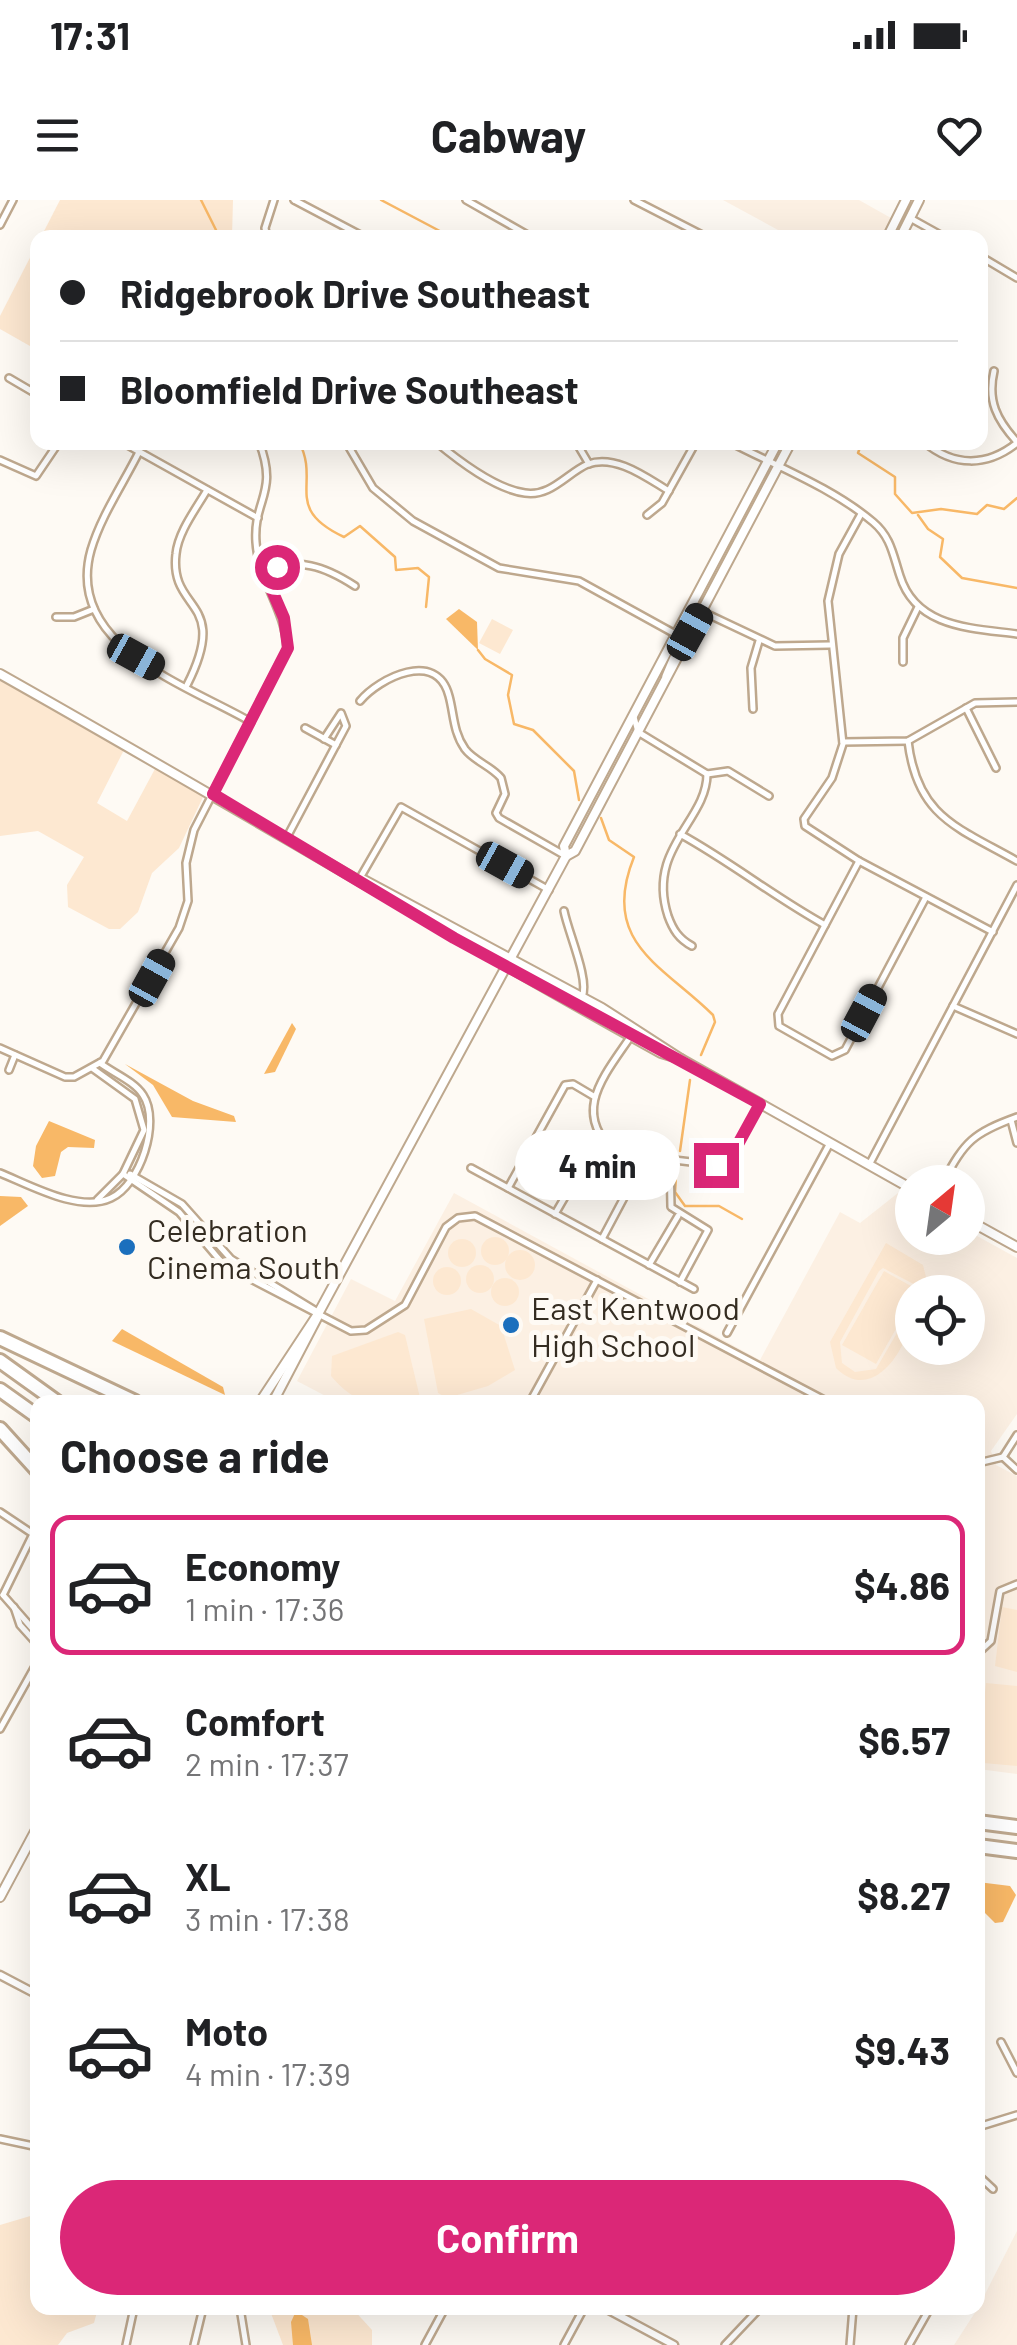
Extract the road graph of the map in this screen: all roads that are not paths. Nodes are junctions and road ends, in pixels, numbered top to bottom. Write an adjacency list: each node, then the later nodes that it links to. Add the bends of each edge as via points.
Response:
1 (13, 200): 9 (street)
2 (274, 200): 11 (street)
3 (294, 200): 12 (street)
4 (466, 200): 13 (street)
5 (634, 200): 14 (street)
6 (908, 200): 8 (main road); 10 (main road)
7 (920, 200): 8 (main road)
8 (910, 218): 17 (main road); 18 (street)
9 (0, 225)
10 (892, 227): 15 (main road); 16 (main road)
11 (266, 230)
12 (351, 230)
13 (518, 230)
14 (692, 230)
15 (891, 230)
16 (894, 230)
17 (903, 230)
18 (932, 230)
19 (988, 261): 20 (street)
20 (1017, 278)
21 (994, 371): 24 (street, via 996,415)
22 (10, 378): 23 (street)
23 (30, 390)
24 (1017, 442): 35 (street, via 991,459 970,462)
25 (54, 450): 37 (street, via 36,476)
26 (136, 450): 36 (street)
27 (261, 450): 45 (street, via 270,483)
28 (351, 450): 52 (street, via 374,488 413,521 499,568 580,582)
29 (448, 450): 39 (street, via 528,494)
30 (581, 450): 39 (street)
31 (692, 450): 42 (street)
32 (745, 450): 38 (street)
33 (774, 450): 38 (main road)
34 (787, 450): 40 (main road)
35 (936, 450)
36 (139, 452): 41 (street); 49 (street, via 90,555)
37 (0, 460)
38 (768, 462): 40 (street); 52 (main road)
39 (589, 464): 42 (street, via 616,464)
40 (778, 467): 43 (street); 50 (main road)
41 (207, 490): 45 (street); 59 (street, via 175,558 206,634)
42 (668, 492): 44 (street)
43 (860, 514): 48 (street, via 884,534 904,589); 55 (street, via 831,575)
44 (647, 515)
45 (258, 518): 46 (street, via 255,540)
46 (264, 572): 47 (street, via 312,564); 65 (street, via 284,618 288,648)
47 (355, 586)
48 (918, 607): 53 (street, via 942,622); 56 (street, via 903,636)
49 (94, 609): 51 (street); 59 (street, via 115,643)
50 (701, 611): 54 (street); 58 (main road)
51 (56, 616)
52 (676, 634): 58 (street, via 680,643); 64 (main road)
53 (1017, 634)
54 (759, 641): 55 (street, via 794,648); 63 (street, via 751,668)
55 (831, 645): 70 (street)
56 (903, 662)
57 (0, 674): 76 (main road)
58 (665, 679): 67 (main road)
59 (187, 685): 65 (street)
60 (360, 701): 82 (street, via 380,680 408,670 434,677 449,695 467,753 501,778 499,818)
61 (1017, 702): 62 (street, via 990,700)
62 (966, 708): 69 (street); 73 (street)
63 (753, 709)
64 (635, 713): 67 (street); 71 (main road)
65 (252, 722): 76 (street)
66 (305, 728): 68 (street)
67 (638, 732): 74 (street); 75 (main road)
68 (324, 739): 72 (street); 72 (street, via 341,713 346,726)
69 (908, 741): 70 (street); 84 (street, via 919,790 936,813)
70 (843, 742): 83 (street, via 805,826)
71 (618, 743): 75 (main road, via 623,750); 78 (main road)
72 (336, 745): 81 (street)
73 (996, 768)
74 (707, 774): 77 (street, via 728,771); 80 (street)
75 (609, 785): 79 (main road)
76 (213, 794): 81 (main road); 106 (street, via 187,854 188,901 180,928)
77 (768, 796)
78 (576, 822): 79 (main road); 82 (main road)
79 (584, 834): 82 (main road)
80 (680, 834): 92 (street); 94 (street, via 667,863 664,898 675,932)
81 (287, 836): 85 (main road)
82 (566, 856): 87 (main road)
83 (859, 861): 88 (street); 92 (street)
84 (1017, 861)
85 (360, 878): 87 (street, via 400,807); 90 (main road); 91 (main road)
86 (1017, 885): 93 (street)
87 (549, 890): 95 (main road)
88 (926, 897): 92 (street, via 841,1054 832,1056 780,1026 778,1014); 93 (street)
89 (564, 911): 97 (street, via 586,982)
90 (440, 918): 91 (main road); 95 (main road)
91 (426, 922): 96 (main road)
92 (826, 924)
93 (993, 932): 100 (street)
94 (692, 946)
95 (513, 958): 96 (main road); 97 (main road)
96 (508, 968): 99 (main road); 135 (main road)
97 (582, 997): 98 (main road)
98 (597, 1005): 99 (main road); 105 (main road)
99 (575, 1006): 102 (main road)
100 (953, 1006): 101 (street); 117 (street)
101 (1017, 1034)
102 (630, 1036): 105 (main road); 109 (street)
103 (0, 1048): 104 (street)
104 (15, 1055): 107 (street, via 65,1077); 108 (street)
105 (681, 1059): 110 (main road)
106 (100, 1063): 107 (street); 122 (street, via 135,1087 149,1108 150,1137)
107 (92, 1068): 121 (street, via 129,1092 141,1110 142,1139)
108 (9, 1070)
109 (595, 1097): 112 (street); 124 (street, via 565,1085)
110 (760, 1104): 113 (main road); 116 (street, via 724,1162)
111 (1014, 1119): 114 (street); 118 (street, via 970,1138)
112 (599, 1138): 115 (street, via 616,1153); 126 (street)
113 (830, 1143): 117 (main road); 136 (street)
114 (1017, 1143)
115 (645, 1158): 116 (street); 129 (street)
116 (670, 1160): 127 (street, via 667,1196)
117 (869, 1164): 123 (main road)
118 (953, 1165)
119 (471, 1168): 124 (street)
120 (0, 1174): 125 (street, via 78,1201)
121 (123, 1174): 122 (street); 125 (street)
122 (130, 1178): 125 (street, via 111,1199); 135 (street, via 182,1204 225,1255)
123 (895, 1179)
124 (508, 1188): 126 (street)
125 (97, 1200)
126 (555, 1214): 129 (street)
127 (678, 1214): 131 (street); 133 (street, via 708,1230)
128 (985, 1230): 130 (main road)
129 (602, 1240): 131 (street)
130 (1017, 1248)
131 (649, 1265): 133 (street)
132 (597, 1280): 135 (street, via 491,1221 467,1216 443,1230 402,1307 358,1332); 146 (street); 147 (street)
133 (680, 1282): 134 (street)
134 (694, 1289)
135 (318, 1314): 144 (main road); 145 (main road)
136 (727, 1332)
137 (0, 1338): 139 (highway)
138 (0, 1360): 141 (highway)
139 (84, 1378): 142 (highway); 143 (highway)
140 (0, 1390): 148 (highway)
141 (48, 1395)
142 (120, 1395)
143 (131, 1395)
144 (265, 1395)
145 (277, 1395)
146 (534, 1395)
147 (815, 1395)
148 (30, 1411)
149 (0, 1429): 153 (highway)
150 (1017, 1435): 151 (street)
151 (1003, 1457): 152 (street); 154 (street)
152 (985, 1461)
153 (30, 1462)
154 (1017, 1470)
155 (0, 1512): 156 (street)
156 (30, 1532)
157 (30, 1540): 159 (street)
158 (1017, 1584): 163 (street, via 1000,1591)
159 (1, 1594): 160 (street)
160 (13, 1604): 161 (street); 162 (street)
161 (30, 1625)
162 (30, 1637)
163 (985, 1646)
164 (30, 1675): 165 (street)
165 (0, 1729)
166 (985, 1823): 167 (highway)
167 (1017, 1827)
168 (30, 1841): 171 (main road)
169 (985, 1847): 170 (highway)
170 (1017, 1851)
171 (0, 1898)
172 (0, 1975): 173 (street)
173 (30, 1991)
174 (1001, 2042): 175 (street)
175 (1017, 2073)
176 (1017, 2116): 177 (street)
177 (985, 2125)
178 (0, 2139): 179 (street)
179 (30, 2145)
180 (985, 2182): 181 (street)
181 (993, 2189)
182 (132, 2315): 191 (street)
183 (202, 2315): 192 (street)
184 (241, 2315): 193 (street)
185 (441, 2315): 194 (street)
186 (580, 2315): 195 (street)
187 (618, 2315): 196 (street)
188 (753, 2315): 197 (street)
189 (852, 2315): 198 (street)
190 (926, 2315): 199 (street)
191 (126, 2345)
192 (194, 2345)
193 (246, 2345)
194 (425, 2345)
195 (564, 2345)
196 (674, 2345)
197 (725, 2345)
198 (850, 2345)
199 (909, 2345)

